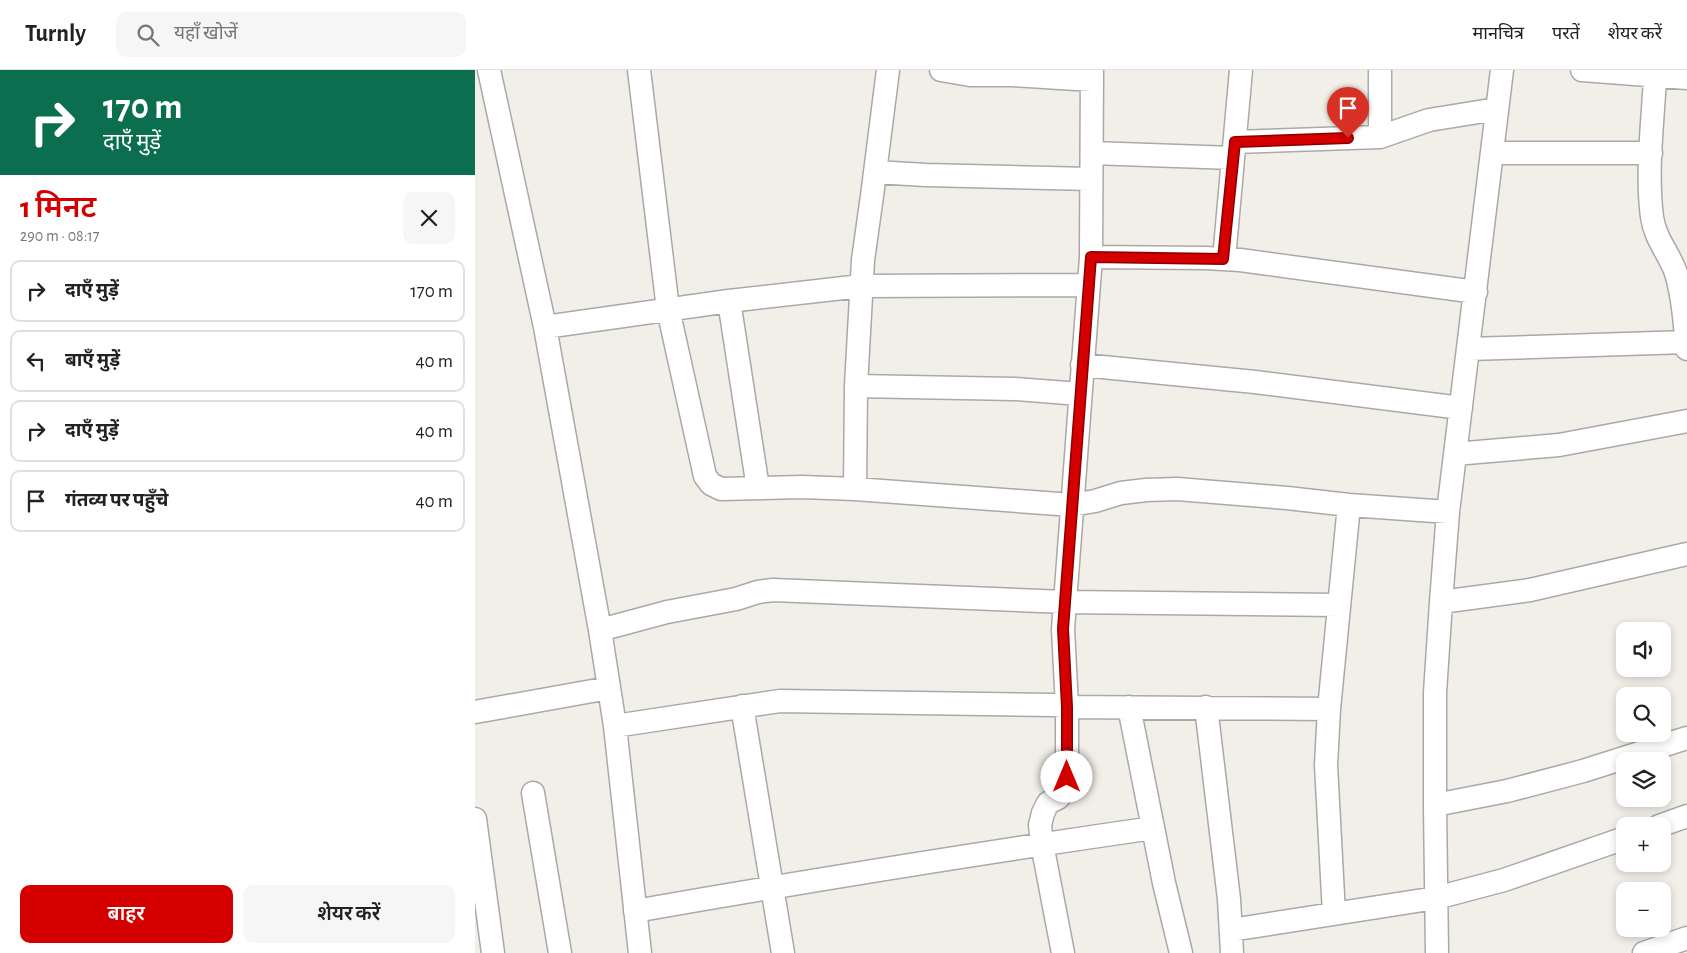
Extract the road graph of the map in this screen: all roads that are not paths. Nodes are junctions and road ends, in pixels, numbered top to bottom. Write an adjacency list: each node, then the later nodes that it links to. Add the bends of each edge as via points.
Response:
1 (489, 70): 27 (street)
2 (639, 70): 26 (street)
3 (887, 70): 18 (street)
4 (941, 70): 9 (street, via 970,74)
5 (1241, 70): 14 (street)
6 (1380, 70): 13 (street)
7 (1502, 70): 12 (street)
8 (1581, 70): 10 (street)
9 (1092, 75): 15 (street)
10 (1655, 76): 11 (street); 17 (street)
11 (1687, 78)
12 (1497, 109): 13 (street, via 1429,120); 16 (street)
13 (1380, 137): 14 (street)
14 (1234, 150): 15 (street); 21 (street)
15 (1092, 153): 19 (street)
16 (1492, 153): 17 (street); 24 (street)
17 (1651, 154): 28 (street, via 1652,218 1676,274)
18 (875, 172): 19 (street); 22 (street)
19 (1091, 179): 20 (street)
20 (1091, 257): 21 (street); 23 (street)
21 (1223, 259): 24 (street)
22 (861, 286): 23 (street); 25 (street); 32 (street)
23 (1088, 286): 31 (street)
24 (1476, 292): 29 (street)
25 (729, 301): 26 (street); 37 (street)
26 (668, 309): 27 (street); 37 (street, via 705,476 721,489)
27 (545, 327): 46 (street)
28 (1687, 342): 29 (street); 30 (street)
29 (1469, 348): 34 (street)
30 (1687, 349)
31 (1082, 365): 33 (street); 34 (street, via 1255,382)
32 (856, 386): 33 (street, via 1015,389); 38 (street)
33 (1080, 394): 39 (street)
34 (1461, 408): 36 (street)
35 (1687, 421): 36 (street, via 1559,445)
36 (1455, 454): 41 (street)
37 (758, 488): 38 (street)
38 (855, 489): 39 (street)
39 (1072, 505): 40 (street, via 1121,493 1177,489); 43 (street)
40 (1349, 505): 41 (street); 45 (street)
41 (1449, 512): 44 (street)
42 (1687, 554): 44 (street, via 1530,590)
43 (1065, 602): 45 (street); 46 (street, via 773,590); 50 (street, via 1063,647)
44 (1441, 602): 57 (street, via 1435,692)
45 (1339, 605): 52 (street)
46 (600, 630): 47 (street)
47 (609, 688): 53 (street); 54 (street)
48 (742, 706): 50 (street, via 819,700); 54 (street); 64 (street)
49 (1129, 706): 50 (street); 51 (street); 61 (street)
50 (1067, 707): 63 (street, via 1065,790 1048,803 1043,813 1040,825)
51 (1206, 707): 52 (street); 69 (street)
52 (1329, 709): 67 (street, via 1326,766)
53 (475, 712)
54 (615, 726): 66 (street)
55 (1687, 738): 57 (street, via 1583,771)
56 (533, 793): 71 (street)
57 (1435, 805): 65 (street)
58 (1687, 816): 60 (street)
59 (475, 819): 70 (street)
60 (1671, 822)
61 (1153, 828): 63 (street); 75 (street)
62 (1616, 841): 65 (street, via 1504,880)
63 (1042, 844): 64 (street); 74 (street)
64 (772, 887): 66 (street); 73 (street)
65 (1436, 898): 67 (street); 76 (street)
66 (635, 911): 72 (street)
67 (1334, 914): 69 (street)
68 (1687, 938): 77 (street)
69 (1231, 947)
70 (493, 953)
71 (559, 953)
72 (640, 953)
73 (783, 953)
74 (1063, 953)
75 (1181, 953)
76 (1437, 953)
77 (1643, 953)

